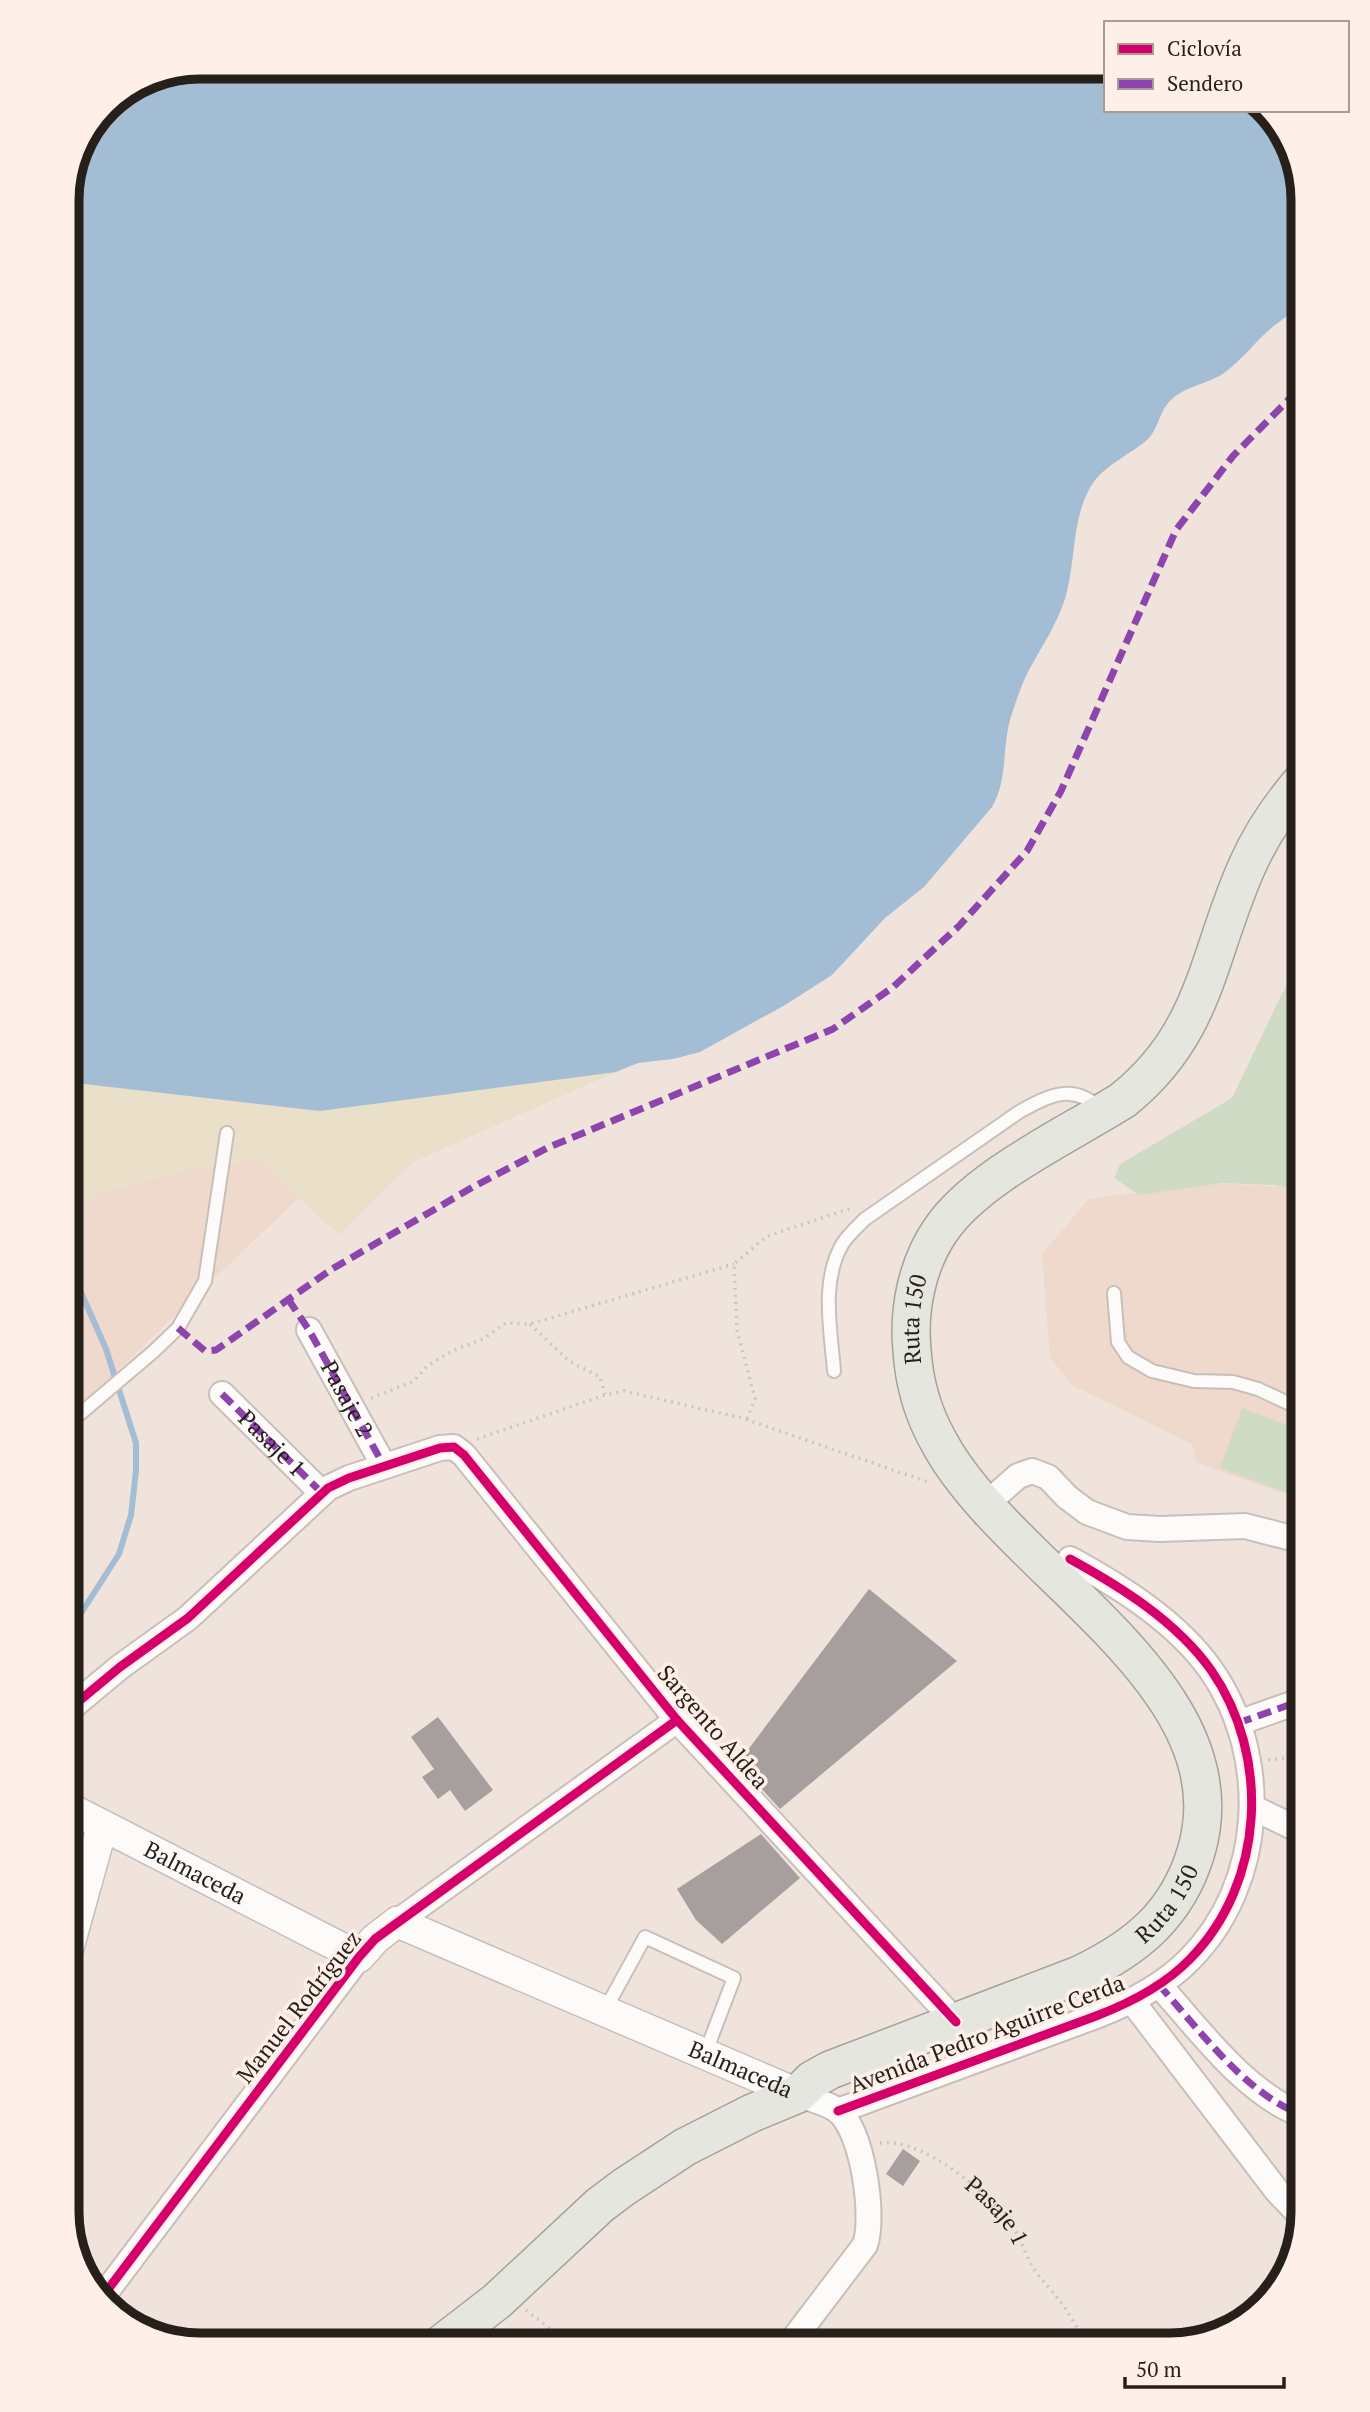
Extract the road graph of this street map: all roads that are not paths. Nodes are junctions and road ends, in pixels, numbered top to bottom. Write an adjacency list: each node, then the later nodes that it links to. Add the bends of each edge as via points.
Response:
1 (1291, 796): 3 (main road, Ruta 150, via 1248,863 1187,1027 1158,1069)
2 (1291, 832): 13 (main road, Ruta 150, via 1264,880 1215,1020 1184,1074 1133,1123 988,1211 964,1237 946,1268 933,1314 935,1375 948,1416)
3 (1104, 1112): 7 (lane, via 1090,1098 1072,1092 1043,1098 865,1219 834,1261 828,1300); 13 (main road, Ruta 150, via 966,1201 940,1231 918,1280 911,1340 922,1402 939,1443 967,1485)
4 (227, 1133): 10 (lane, via 205,1281 178,1328)
5 (1114, 1293): 9 (lane, via 1118,1342 1128,1357 1152,1371 1194,1381 1233,1382)
6 (309, 1330): 11 (street, Pasaje 2)
7 (834, 1371)
8 (222, 1394): 12 (street, Pasaje 1)
9 (1291, 1404)
10 (79, 1414)
11 (384, 1466): 12 (street); 18 (street, Sargento Aldea, via 440,1448 454,1447 464,1455)
12 (322, 1493): 16 (street, via 188,1618)
13 (993, 1498): 14 (street, via 1017,1476 1038,1472 1087,1512 1127,1527 1245,1526); 15 (main road, Ruta 150); 30 (main road, Ruta 150, via 1165,1696 1194,1752 1202,1810 1198,1846 1185,1881 1142,1937 1079,1975)
14 (1291, 1537)
15 (1070, 1559): 19 (street, Avenida Pedro Aguirre Cerda, via 1136,1600 1185,1641 1218,1681); 32 (main road, Ruta 150, via 1166,1655 1208,1720 1224,1770 1227,1814 1220,1855 1198,1909 1158,1956 1117,1983 843,2091)
16 (79, 1700)
17 (1291, 1704): 19 (street)
18 (677, 1720): 25 (street, Manuel Rodríguez); 30 (street, Sargento Aldea)
19 (1238, 1723): 20 (street, Avenida Pedro Aguirre Cerda)
20 (1252, 1807): 22 (street); 27 (street, Avenida Pedro Aguirre Cerda, via 1246,1855 1225,1911 1196,1952)
21 (79, 1814): 23 (street, Balmaceda)
22 (1291, 1825)
23 (102, 1827): 24 (street); 26 (street, Balmaceda)
24 (79, 1908)
25 (397, 1922): 26 (street, Manuel Rodríguez); 29 (street, Balmaceda)
26 (359, 1957): 36 (street, Manuel Rodríguez)
27 (1159, 1985): 28 (street, Avenida Pedro Aguirre Cerda); 33 (street, via 1257,2090)
28 (1132, 2001): 34 (street, Avenida Pedro Aguirre Cerda); 35 (street)
29 (604, 2012): 31 (street, Balmaceda); 31 (lane, via 645,1937 734,1978)
30 (956, 2022): 32 (main road, Ruta 150, via 830,2070)
31 (705, 2054): 32 (street, Balmaceda)
32 (798, 2094): 34 (street, Balmaceda); 37 (main road, via 719,2129 654,2166 600,2205)
33 (1291, 2110)
34 (838, 2111): 38 (street, via 858,2147 865,2173 869,2235 859,2255)
35 (1291, 2206)
36 (107, 2290)
37 (455, 2333)
38 (798, 2333)

